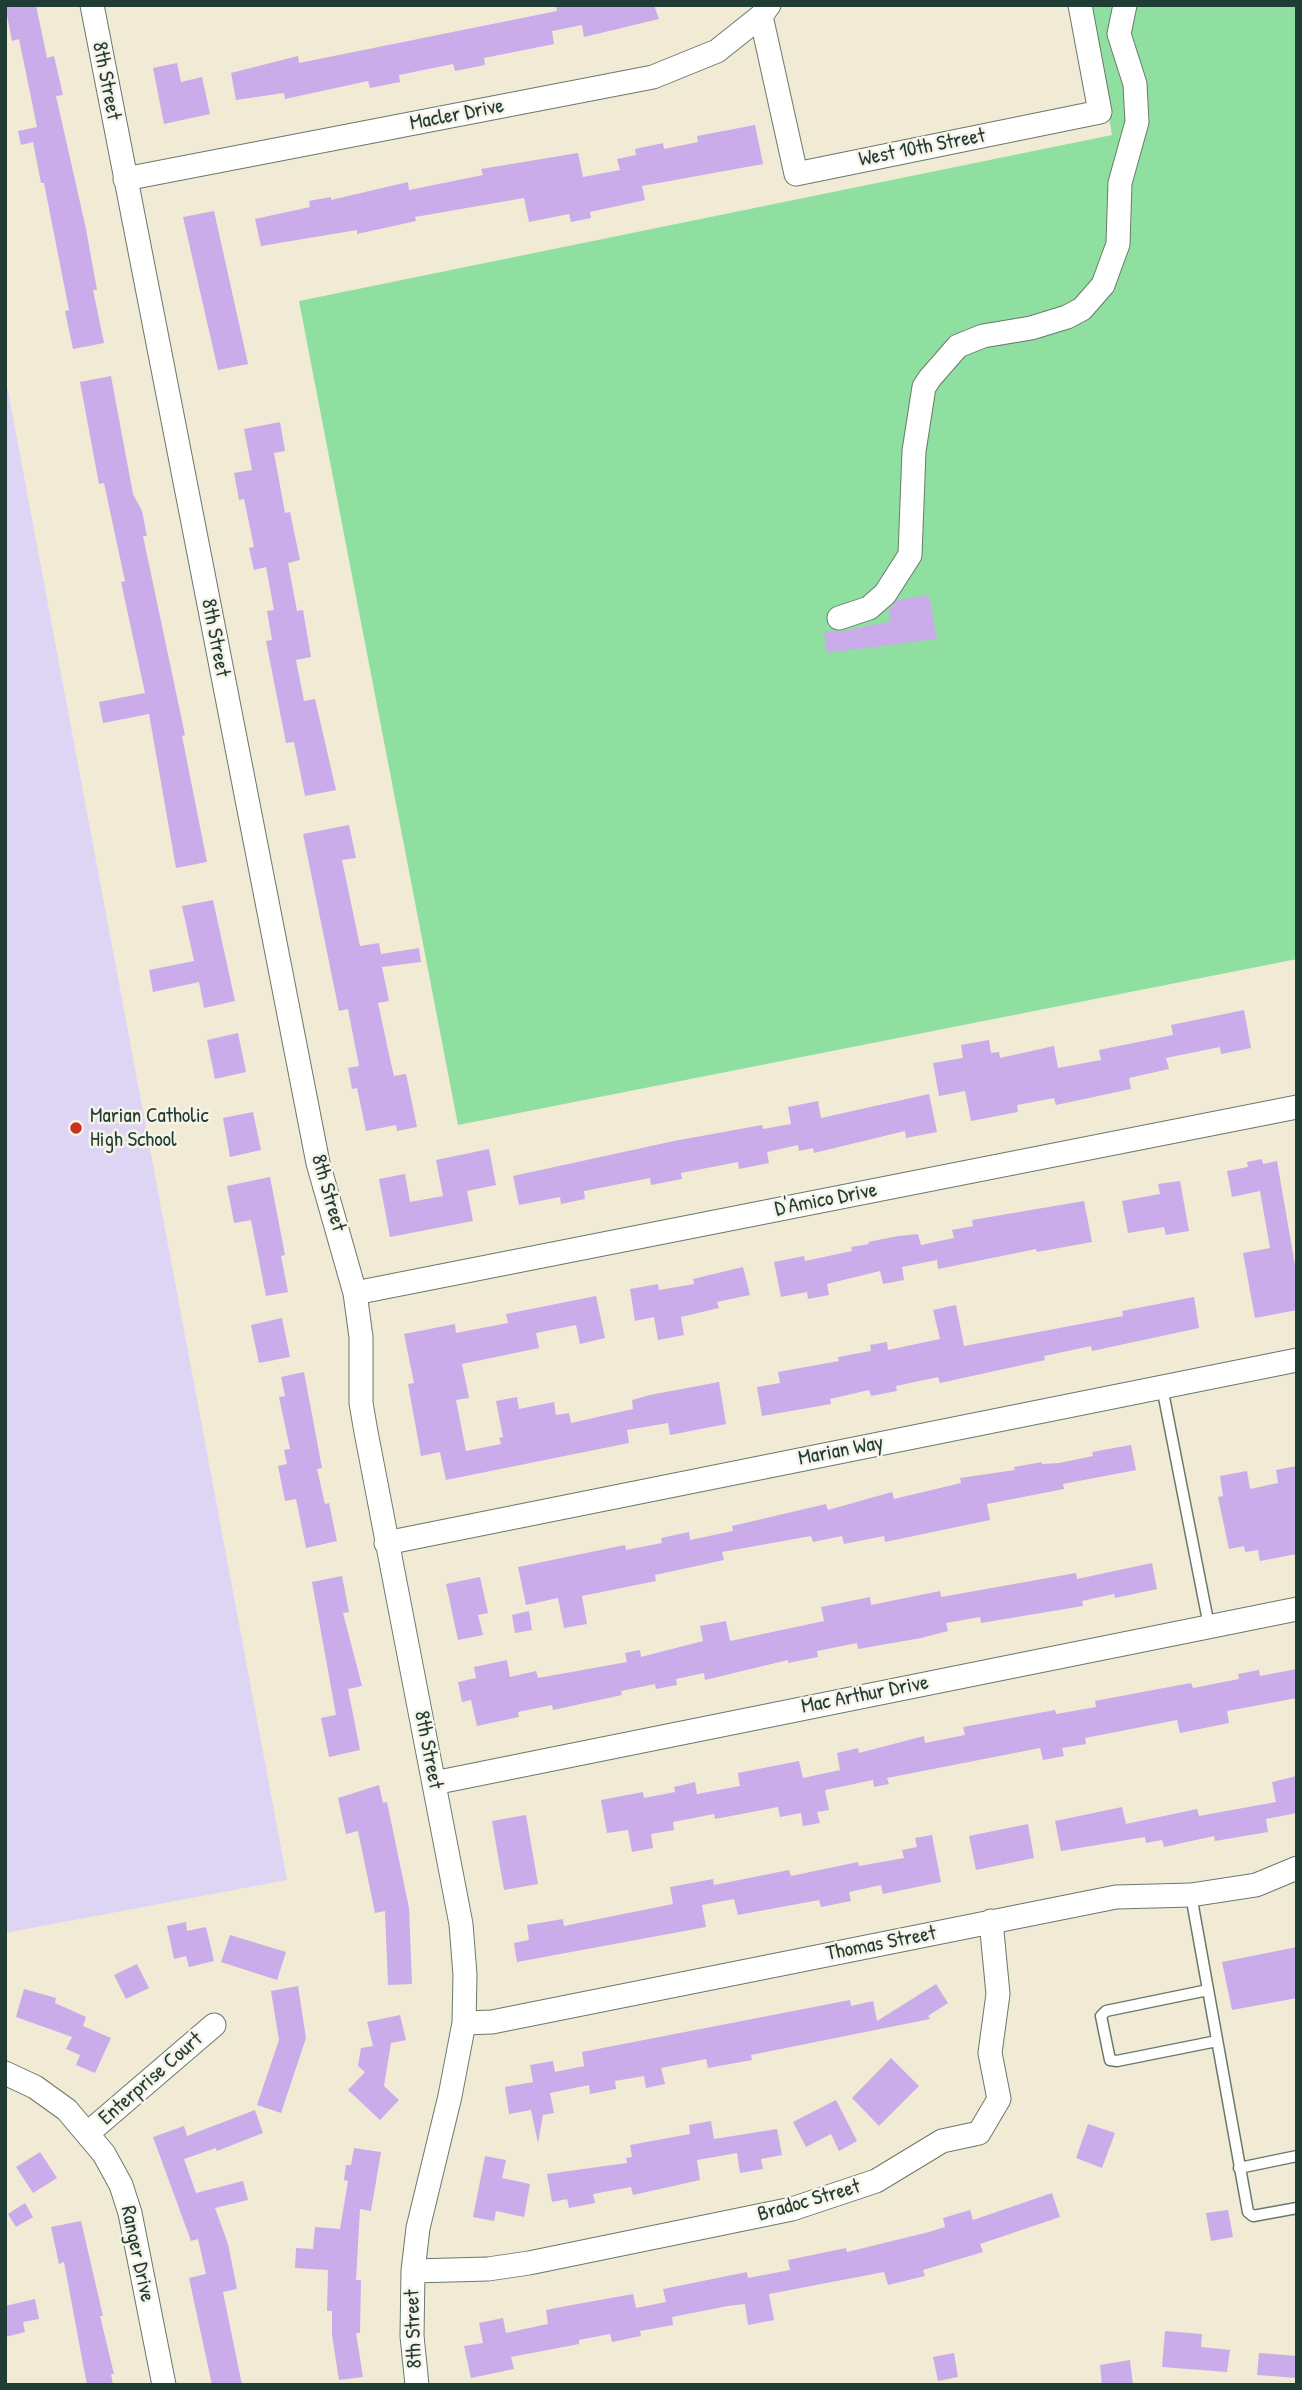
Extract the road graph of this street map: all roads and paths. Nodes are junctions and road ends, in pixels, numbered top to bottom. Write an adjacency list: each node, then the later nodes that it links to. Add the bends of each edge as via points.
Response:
1 (92, 5): 5 (street, 8th Street)
2 (1080, 5): 4 (street, West 10th Street, via 1100,112 796,174)
3 (1125, 5): 6 (street, via 1119,34 1135,84 1137,122 1120,183 1118,244 1102,285 1082,309 1067,317 958,346 935,372 925,387 914,451 910,555 885,594 869,608)
4 (765, 10): 5 (street, Macler Drive, via 717,51 653,77)
5 (125, 179): 8 (street, 8th Street, via 318,1163)
6 (839, 618)
7 (1297, 1107): 8 (street, D'Amico Drive)
8 (355, 1293): 11 (street, 8th Street, via 361,1337 361,1403)
9 (1297, 1360): 10 (street, Marian Way)
10 (1162, 1387): 11 (street, Marian Way); 13 (lane)
11 (386, 1542): 14 (street, 8th Street)
12 (1297, 1609): 13 (street, Mac Arthur Drive)
13 (1209, 1626): 14 (street, Mac Arthur Drive)
14 (434, 1783): 19 (street, 8th Street, via 461,1924)
15 (1297, 1868): 16 (street, Thomas Street, via 1256,1885)
16 (1191, 1895): 17 (street, Thomas Street, via 1116,1897); 18 (lane)
17 (991, 1921): 19 (street, Thomas Street, via 492,2022); 27 (street, Bradoc Street, via 998,1994 990,2053 999,2099 979,2133 942,2141 876,2180 793,2209 529,2263)
18 (1208, 1990): 21 (lane); 21 (lane, via 1106,2011 1101,2016 1110,2060)
19 (464, 2023): 27 (street, 8th Street, via 418,2228)
20 (214, 2025): 23 (street, Enterprise Court)
21 (1217, 2041): 25 (lane)
22 (5, 2073): 23 (street, Ranger Drive, via 52,2098)
23 (88, 2133): 28 (street, Ranger Drive, via 121,2185 130,2213)
24 (1297, 2156): 25 (lane)
25 (1239, 2168): 26 (lane, via 1248,2213)
26 (1297, 2208)
27 (413, 2271): 29 (street, 8th Street)
28 (164, 2385)
29 (417, 2385)

